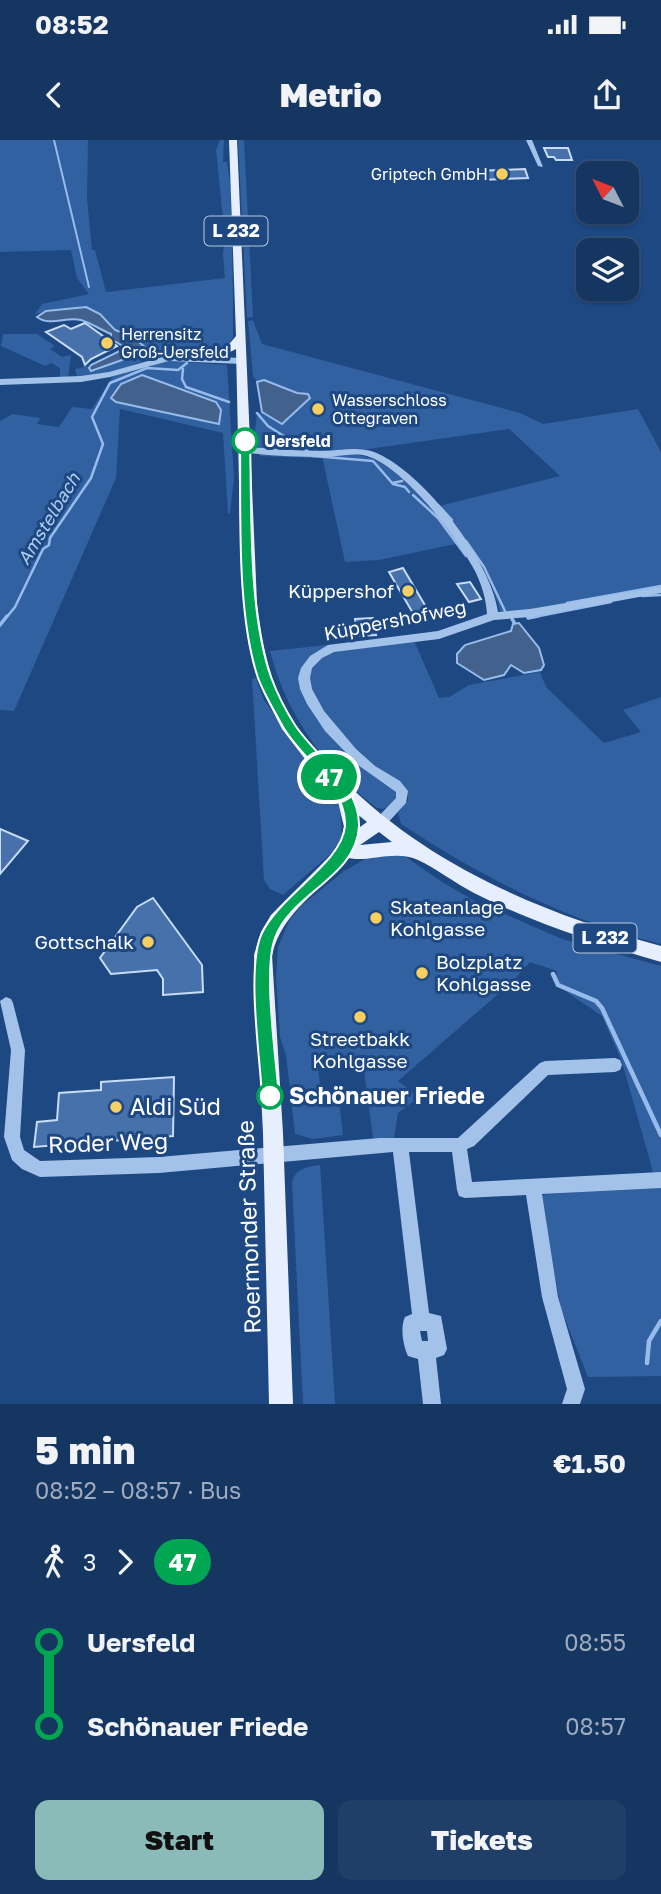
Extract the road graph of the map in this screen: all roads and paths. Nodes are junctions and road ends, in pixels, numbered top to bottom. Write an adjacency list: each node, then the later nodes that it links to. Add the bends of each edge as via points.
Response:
1 (233, 140): 4 (main road, L 232)
2 (529, 140): 3 (street)
3 (541, 166)
4 (241, 337): 5 (main road, via 230,350); 6 (main road, L 232)
5 (210, 358): 6 (street); 7 (street, via 156,360 71,380)
6 (242, 361): 8 (main road, L 232)
7 (0, 382)
8 (246, 450): 10 (street, Küppershofweg, via 361,452 388,463 445,519 471,556 489,590); 11 (main road, L 232, via 253,624 265,678 290,728)
9 (661, 590): 10 (street)
10 (492, 616): 12 (street, Küppershofweg, via 439,635 332,648 316,656 304,672 309,696 340,738 402,791 402,800)
11 (341, 790): 12 (main road, L 232); 13 (main road, via 351,817)
12 (379, 824): 13 (main road, Roermonder Straße, via 377,836); 14 (main road, L 232)
13 (351, 850): 14 (main road); 20 (main road, Roermonder Straße, via 278,918 263,955)
14 (420, 853): 15 (main road, L 232, via 522,907)
15 (661, 954)
16 (6, 1003): 20 (street, Roder Weg, via 18,1050 12,1137 18,1155 28,1164 51,1170)
17 (615, 1065): 18 (street, via 545,1068)
18 (459, 1145): 19 (street); 22 (street, via 466,1190)
19 (400, 1146): 20 (street); 24 (street, via 422,1322 435,1322 438,1349 426,1350)
20 (273, 1153): 23 (main road, Roermonder Straße)
21 (661, 1180): 22 (street)
22 (533, 1186): 25 (street, via 550,1297 576,1389)
23 (281, 1404)
24 (432, 1404)
25 (571, 1404)

